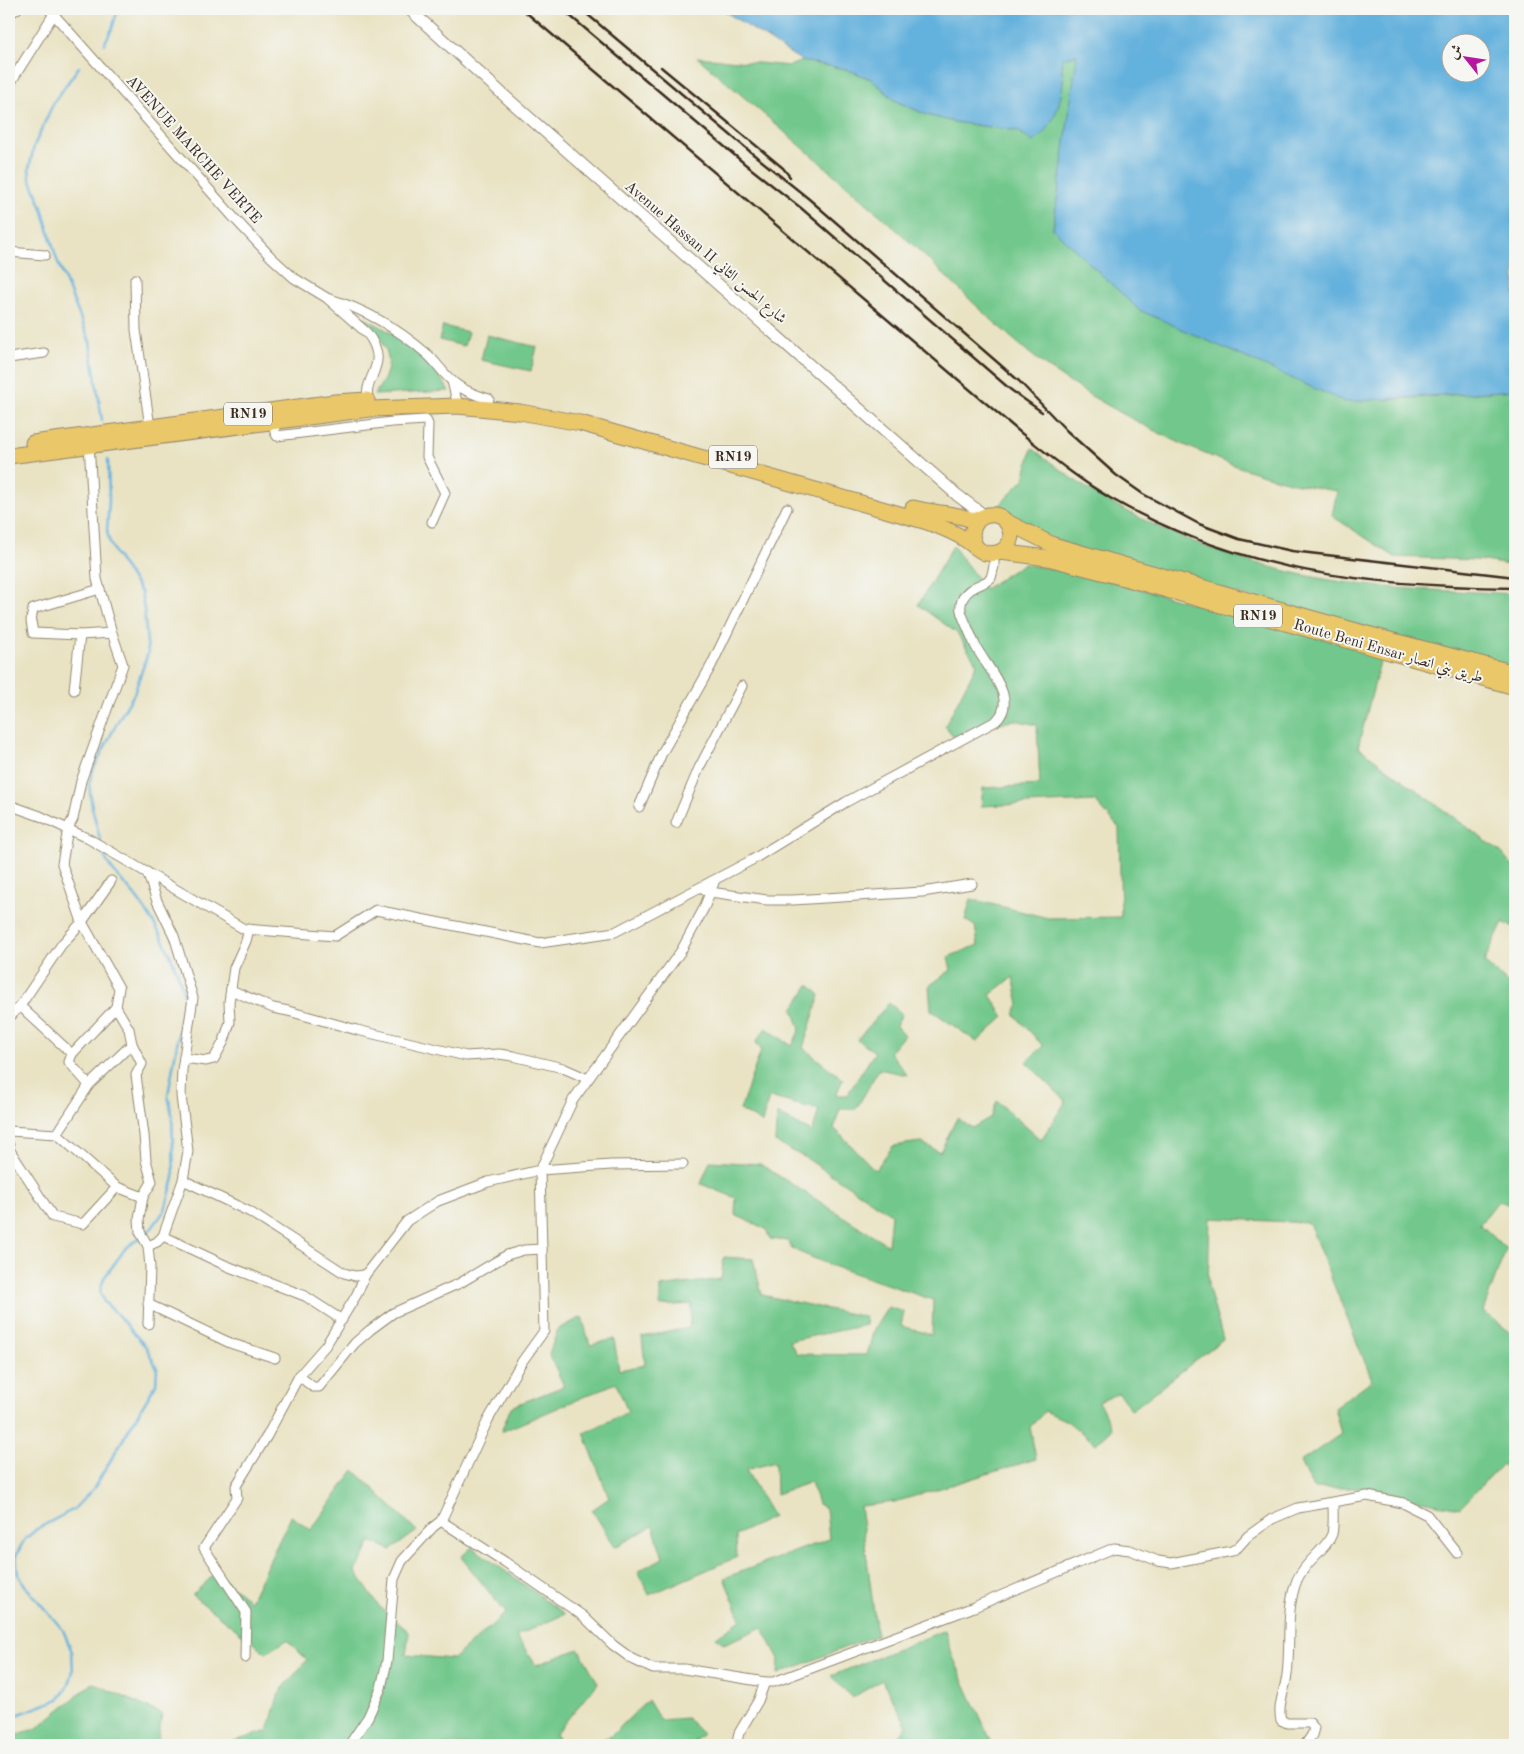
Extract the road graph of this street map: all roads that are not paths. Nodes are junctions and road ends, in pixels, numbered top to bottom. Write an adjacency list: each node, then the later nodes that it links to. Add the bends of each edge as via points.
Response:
1 (17, 9): 4 (street)
2 (409, 9): 23 (street, Avenue Hassan II شارع الحسن الثاني, via 957,495)
3 (53, 11): 5 (street); 9 (street, AVENUE MARCHE VERTE, via 272,258 294,278)
4 (9, 14)
5 (9, 85)
6 (9, 252): 7 (street)
7 (45, 255)
8 (135, 279): 18 (street, via 136,330)
9 (327, 298): 12 (street, via 372,340 377,365); 13 (street, via 362,310 388,325 429,356)
10 (44, 353): 11 (street)
11 (9, 358)
12 (370, 381): 14 (street, via 364,388); 15 (street, via 367,387)
13 (455, 394): 15 (highway, RN19); 16 (highway, RN19); 23 (highway, RN19, via 562,410 924,512); 26 (highway, RN19, via 588,426 924,520)
14 (335, 402): 15 (highway, RN19); 18 (highway, RN19)
15 (369, 404): 16 (highway, RN19); 17 (highway, RN19)
16 (391, 415): 17 (street, via 277,436); 24 (street, via 426,420 428,424 428,457 445,493)
17 (273, 422): 19 (highway, RN19)
18 (150, 427): 19 (highway, RN19)
19 (89, 441): 20 (highway, RN19); 21 (highway, RN19); 28 (street)
20 (9, 446)
21 (9, 456)
22 (787, 508): 36 (street, via 711,666 662,753)
23 (980, 519): 25 (highway, RN19, via 997,515); 26 (highway, via 973,528)
24 (432, 522)
25 (1007, 522): 27 (highway, via 1011,536 1007,545); 31 (highway, Route Beni Ensar طريق بني انصار / RN19, via 1053,544)
26 (976, 547): 27 (highway, RN19, via 986,553)
27 (997, 553): 33 (highway, Route Beni Ensar طريق بني انصار / RN19, via 1048,558); 41 (street, via 991,578 970,589 960,607 975,646 1003,693 1000,717 846,802)
28 (100, 589): 29 (street); 30 (street, via 33,609 33,632)
29 (112, 633): 30 (street); 38 (street, via 123,665 81,781)
30 (80, 635): 34 (street)
31 (1515, 674)
32 (742, 686): 37 (street, via 699,768)
33 (1515, 687)
34 (74, 690)
35 (9, 805): 38 (street)
36 (639, 807)
37 (676, 823)
38 (68, 828): 39 (street); 45 (street, via 62,864)
39 (147, 872): 46 (street); 53 (street, via 174,936 193,998)
40 (111, 880): 45 (street)
41 (715, 880): 43 (street); 44 (street)
42 (972, 884): 44 (street, via 922,892 793,900)
43 (700, 887): 44 (street); 46 (street, via 615,932 540,943 376,910 335,936)
44 (710, 892): 54 (street, via 681,951)
45 (82, 922): 48 (street, via 62,944); 49 (street, via 120,988)
46 (249, 929): 47 (street, via 234,968)
47 (231, 990): 53 (street, via 230,1022 214,1059); 54 (street, via 273,1008 357,1030 466,1056 513,1056 558,1067)
48 (20, 1006): 50 (street); 52 (street)
49 (116, 1007): 51 (street, via 129,1029); 52 (street)
50 (9, 1018)
51 (132, 1044): 55 (street); 63 (street, via 142,1064 136,1075 146,1160 152,1182)
52 (72, 1054): 55 (street, via 69,1062)
53 (184, 1058): 61 (street, via 181,1096 188,1151)
54 (588, 1079): 60 (street, via 573,1100)
55 (89, 1085): 57 (street)
56 (9, 1131): 57 (street)
57 (57, 1134): 62 (street)
58 (9, 1145): 62 (street, via 53,1217 83,1224)
59 (683, 1164): 60 (street)
60 (540, 1170): 66 (street); 67 (street, via 488,1182 438,1201 407,1221)
61 (184, 1180): 64 (street); 67 (street, via 250,1212 344,1273)
62 (117, 1187): 63 (street)
63 (143, 1197): 65 (street, via 140,1232)
64 (163, 1236): 65 (street, via 158,1242); 69 (street, via 228,1266 306,1296)
65 (147, 1244): 68 (street, via 150,1267)
66 (542, 1250): 72 (street, via 524,1250 507,1255 460,1283 393,1313 355,1343 319,1387); 74 (street, via 544,1331 488,1420)
67 (365, 1276): 69 (street)
68 (148, 1304): 70 (street); 71 (street, via 230,1343)
69 (342, 1320): 72 (street, via 326,1345)
70 (148, 1324)
71 (275, 1358)
72 (299, 1376): 76 (street, via 236,1486 237,1498 204,1548 246,1612)
73 (1333, 1503): 75 (street, via 1367,1496 1403,1503 1427,1516); 77 (street, via 1298,1508 1272,1519 1232,1551 1171,1563 1114,1548 974,1607 774,1682); 80 (street, via 1332,1532 1298,1578 1290,1608 1287,1675 1279,1713 1281,1720 1287,1723 1310,1723 1314,1728)
74 (441, 1521): 77 (street, via 583,1616 632,1659 653,1669 684,1669); 78 (street, via 402,1561 394,1579 387,1661 380,1688 368,1717)
75 (1457, 1553)
76 (245, 1658)
77 (765, 1682): 79 (street)
78 (349, 1745)
79 (736, 1745)
80 (1305, 1745)

